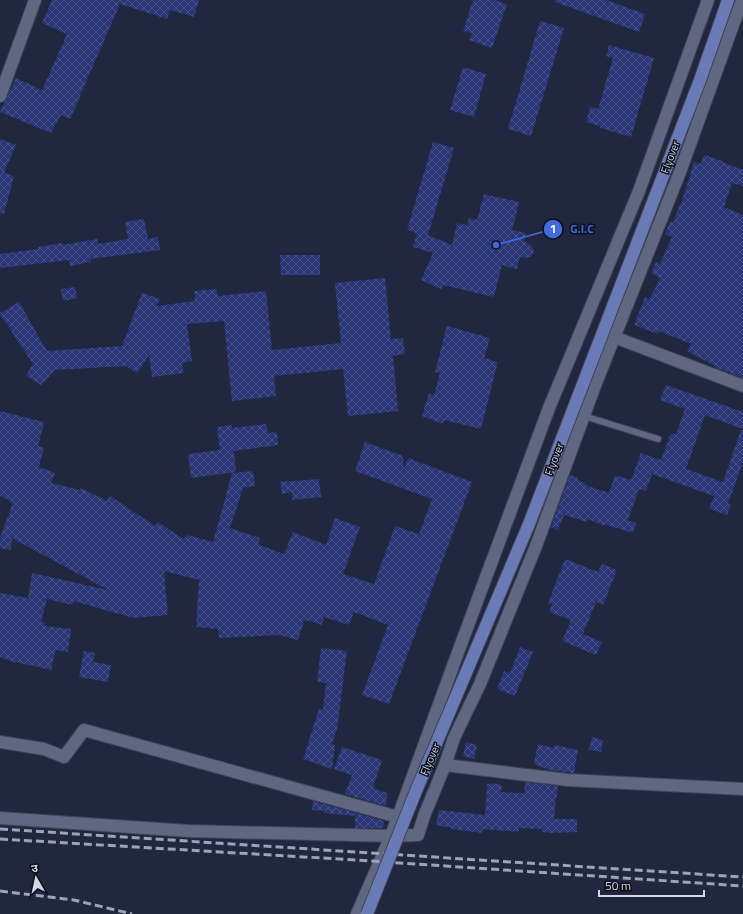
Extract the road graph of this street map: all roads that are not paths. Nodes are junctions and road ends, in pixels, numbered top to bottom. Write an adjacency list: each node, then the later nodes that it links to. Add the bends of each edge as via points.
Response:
1 (35, 0): 5 (street)
2 (708, 0): 13 (street, via 639,191 549,408)
3 (728, 0): 17 (main road, Flyover, bridge, via 700,80 529,524)
4 (742, 0): 6 (street, via 680,172)
5 (0, 96)
6 (614, 337): 7 (street); 8 (street)
7 (743, 386)
8 (584, 416): 9 (lane); 11 (street, via 536,546 480,684 454,738)
9 (658, 439)
10 (0, 742): 13 (street, via 44,749 64,757 84,730)
11 (446, 765): 12 (street, via 568,780); 15 (street, via 418,835)
12 (743, 789)
13 (398, 817): 15 (street)
14 (0, 818): 15 (street, via 188,831)
15 (391, 836): 16 (street)
16 (356, 914)
17 (367, 914)

